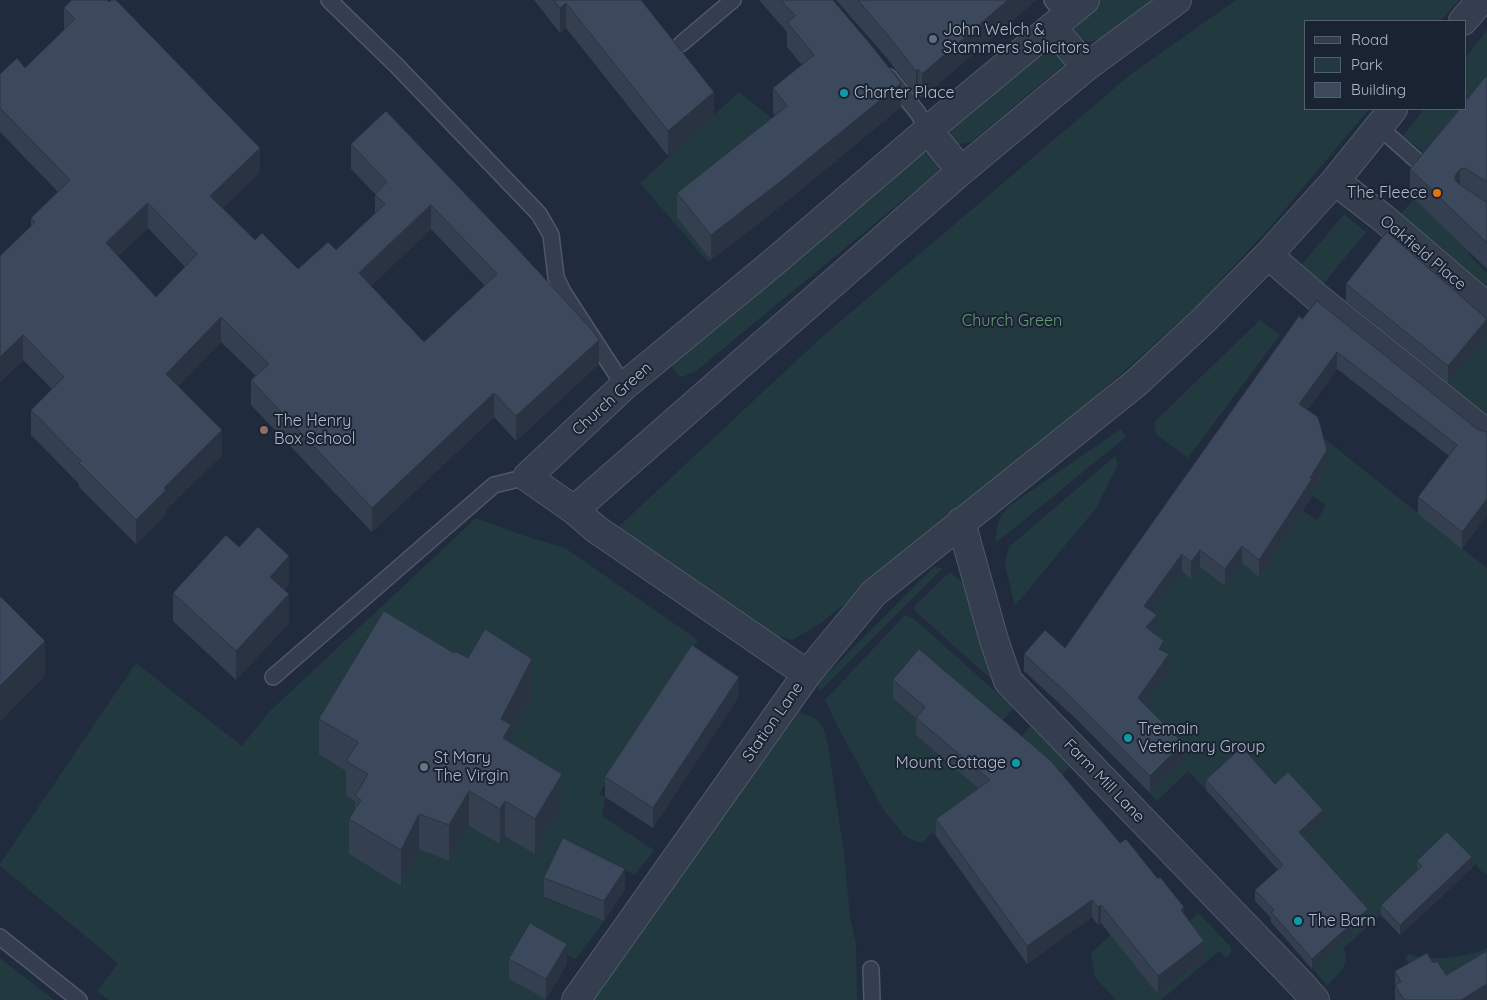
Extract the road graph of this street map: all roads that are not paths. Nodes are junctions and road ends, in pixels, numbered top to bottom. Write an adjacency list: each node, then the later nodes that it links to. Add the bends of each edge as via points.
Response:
1 (329, 0): 17 (lane, via 539,214 551,235 556,278)
2 (733, 0): 7 (lane)
3 (1177, 0): 9 (street)
4 (1481, 0): 6 (street)
5 (1064, 11): 9 (street, Church Green); 11 (street, Church Green)
6 (1464, 20)
7 (682, 44)
8 (881, 67): 11 (lane)
9 (1086, 67): 13 (street)
10 (1386, 118): 12 (lane); 14 (street)
11 (928, 130): 13 (street); 17 (street, Church Green)
12 (1422, 166)
13 (961, 171): 20 (street)
14 (1335, 180): 15 (street); 16 (street, Oakfield Place)
15 (1268, 255): 18 (street); 21 (street, via 1136,383)
16 (1487, 307)
17 (624, 386): 19 (street, Church Green)
18 (1487, 434)
19 (527, 477): 20 (street, Station Lane); 23 (lane, via 494,485)
20 (574, 510): 22 (street, Station Lane, via 596,529)
21 (961, 522): 22 (street, via 874,593); 29 (street, Farm Mill Lane, via 1008,681)
22 (806, 674): 27 (street, Station Lane)
23 (272, 677)
24 (0, 937): 26 (lane)
25 (871, 969): 28 (lane)
26 (79, 1000)
27 (576, 1000)
28 (872, 1000)
29 (1315, 1000)

